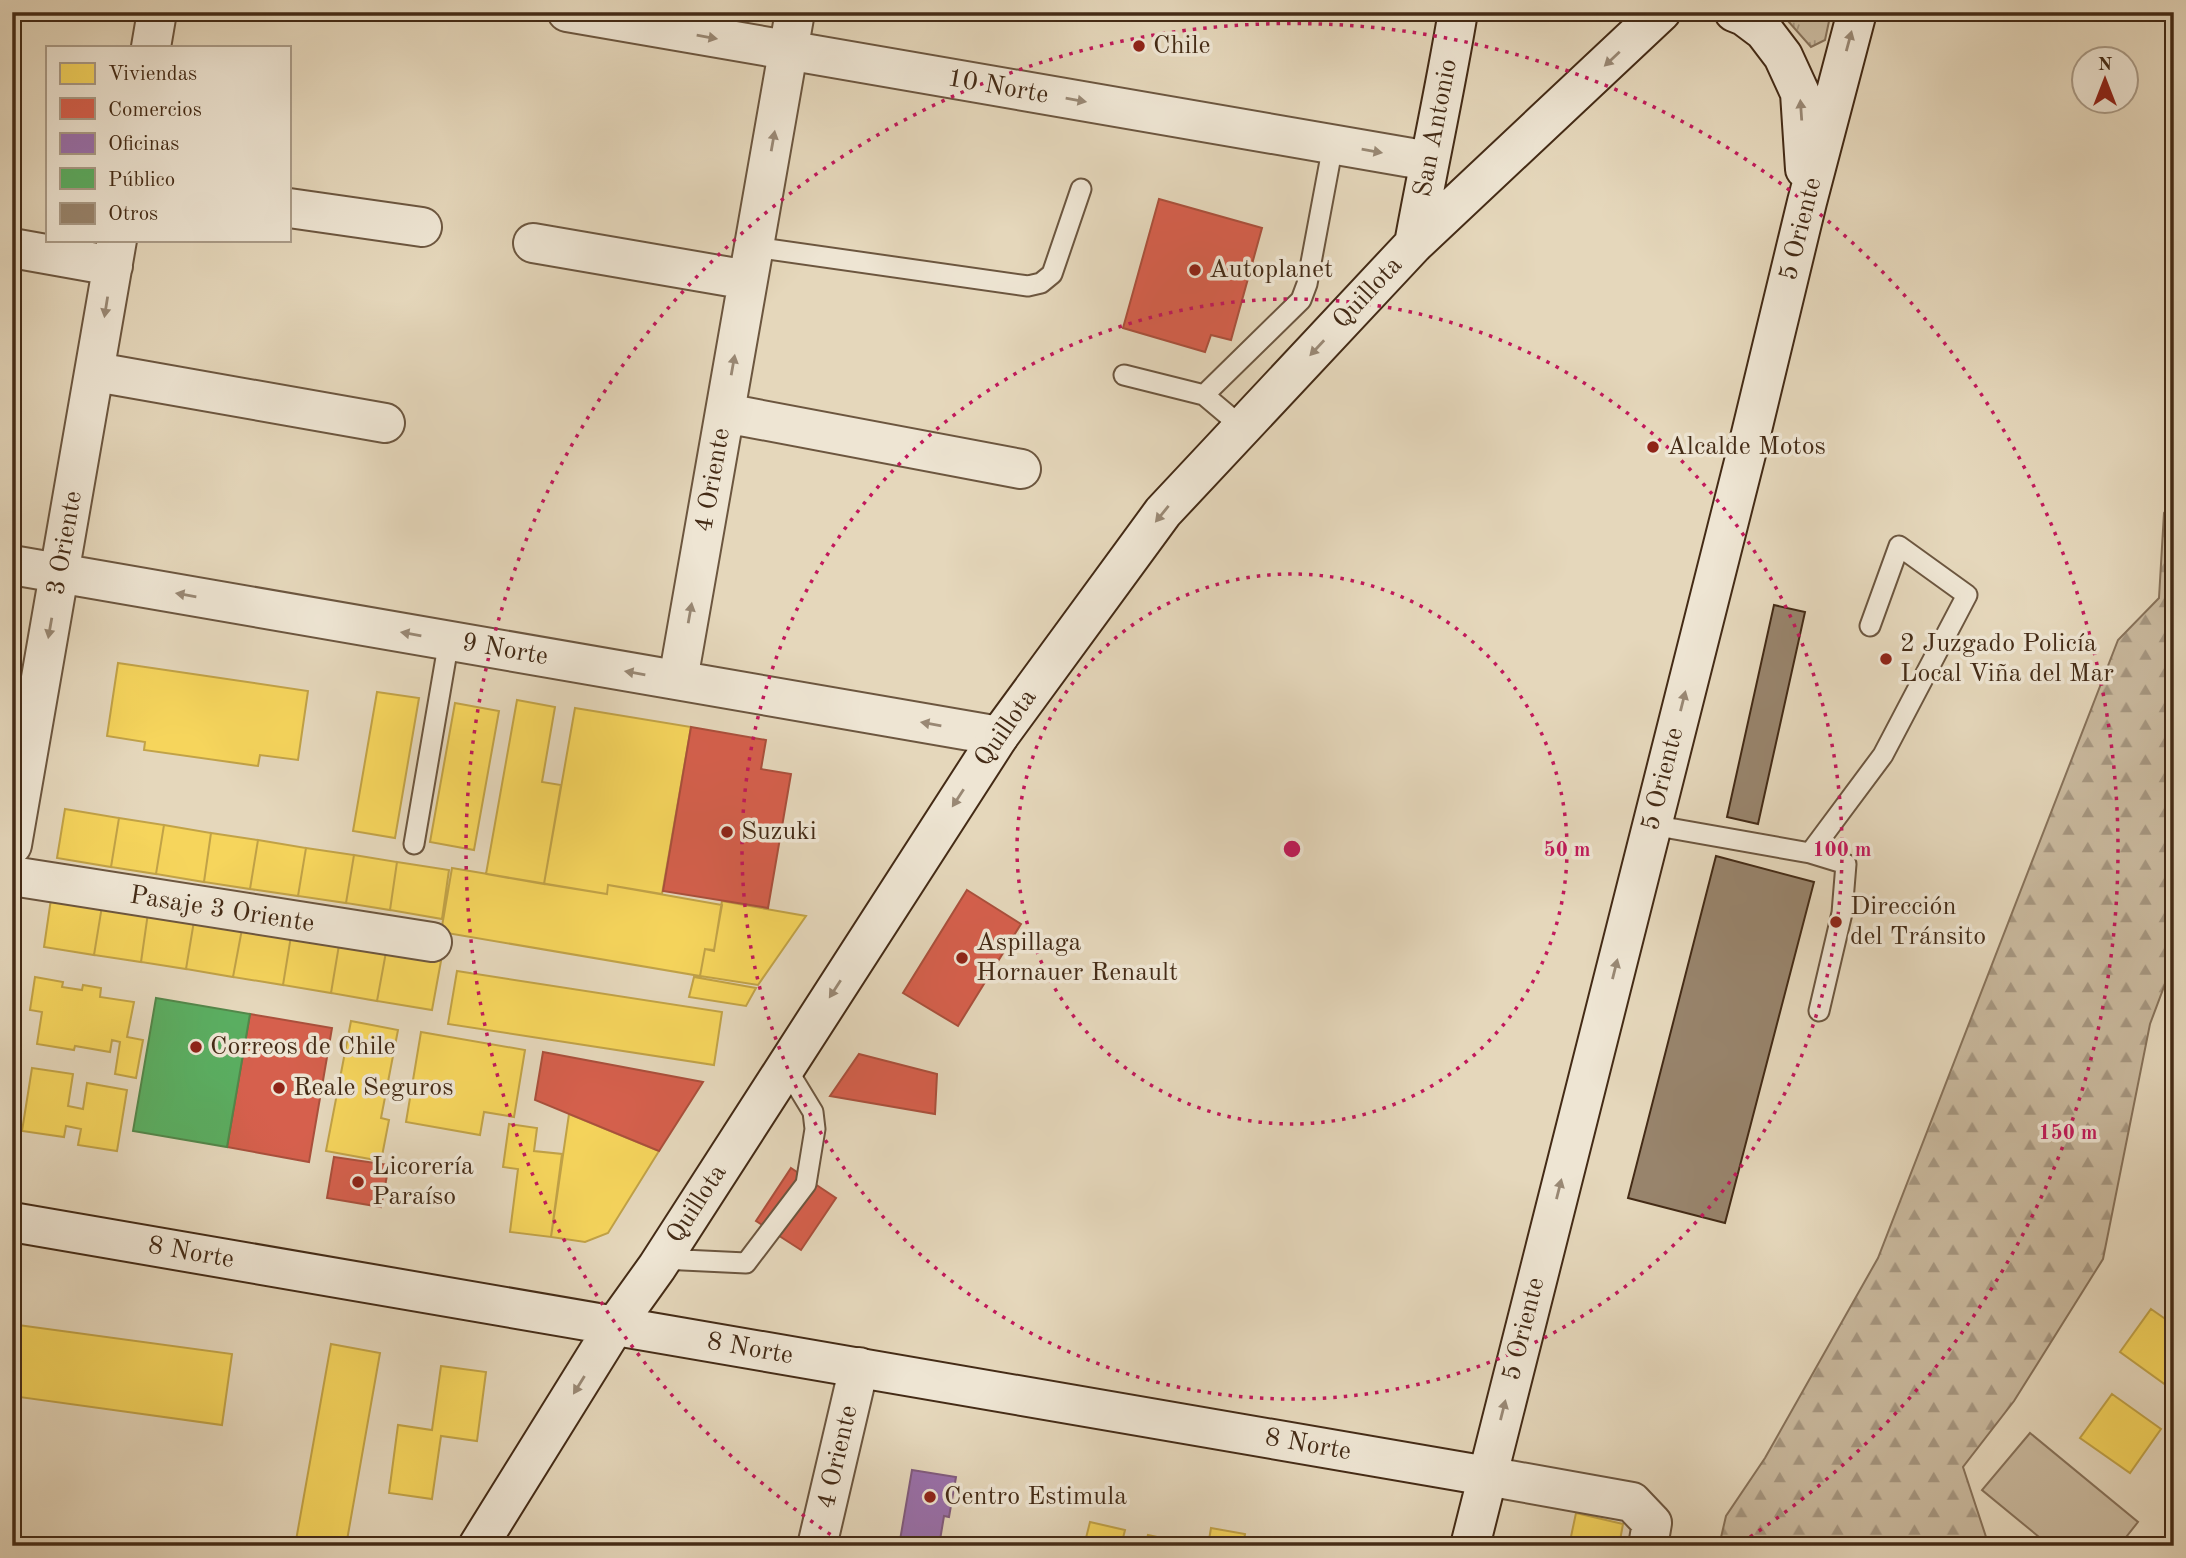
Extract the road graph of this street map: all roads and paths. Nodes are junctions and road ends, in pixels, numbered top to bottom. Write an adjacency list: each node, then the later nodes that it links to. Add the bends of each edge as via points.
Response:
1 (157, 12): 8 (street)
2 (567, 12): 9 (street, 10 Norte, one-way to 9)
3 (795, 12): 9 (street, 4 Oriente)
4 (1458, 12): 11 (street, San Antonio)
5 (1661, 12): 17 (street, Quillota, one-way to 17)
6 (1734, 12): 13 (street, one-way to 6, via 1800,93 1783,56 1764,31)
7 (1857, 12): 13 (street, 5 Oriente, one-way to 7)
8 (151, 46)
9 (788, 51): 10 (street, 10 Norte, one-way to 10); 20 (street, 4 Oriente, one-way to 9)
10 (1333, 145): 11 (street, 10 Norte, one-way to 11); 23 (lane, via 1301,300)
11 (1429, 161): 17 (street, San Antonio)
12 (1082, 189): 20 (lane, via 1052,274 1028,286)
13 (1807, 202): 34 (street, 5 Oriente, one-way to 13)
14 (290, 208): 15 (street)
15 (422, 227)
16 (533, 243): 20 (street)
17 (1414, 244): 26 (street, Quillota, one-way to 26)
18 (12, 248): 19 (street)
19 (115, 253): 21 (street, 3 Oriente, one-way to 21)
20 (751, 263): 24 (street, 4 Oriente, one-way to 20)
21 (96, 372): 25 (street); 29 (street, 3 Oriente)
22 (1124, 375): 23 (lane)
23 (1204, 395): 26 (lane)
24 (724, 413): 27 (street); 32 (street, 4 Oriente, one-way to 24)
25 (384, 423)
26 (1242, 427): 33 (street, Quillota, one-way to 33, via 1163,512)
27 (1021, 470)
28 (12, 565): 29 (street, 9 Norte)
29 (60, 573): 31 (street, 9 Norte, one-way to 29); 36 (street, 3 Oriente, one-way to 36)
30 (1870, 626): 37 (lane, via 1899,546 1966,595 1883,755)
31 (449, 640): 32 (street, 9 Norte, one-way to 31); 35 (lane)
32 (678, 680): 33 (street, 9 Norte, one-way to 32)
33 (999, 736): 41 (street, Quillota, one-way to 41)
34 (1652, 825): 37 (lane); 46 (street, 5 Oriente, one-way to 34)
35 (414, 844)
36 (12, 845)
37 (1810, 853): 40 (lane, via 1846,864 1842,913)
38 (12, 876): 39 (street, Pasaje 3 Oriente)
39 (432, 942)
40 (1819, 1011)
41 (785, 1066): 43 (street, Quillota); 43 (lane, via 813,1112 806,1184 746,1263)
42 (12, 1222): 44 (street, 8 Norte)
43 (662, 1259): 44 (street, Quillota)
44 (614, 1326): 45 (street, 8 Norte); 47 (street, Quillota, one-way to 47)
45 (859, 1367): 46 (street, 8 Norte); 48 (street, 4 Oriente)
46 (1487, 1476): 49 (street, 5 Oriente); 50 (street, 8 Norte, via 1632,1502 1652,1523)
47 (478, 1546)
48 (817, 1546)
49 (1470, 1546)
50 (1648, 1546)

